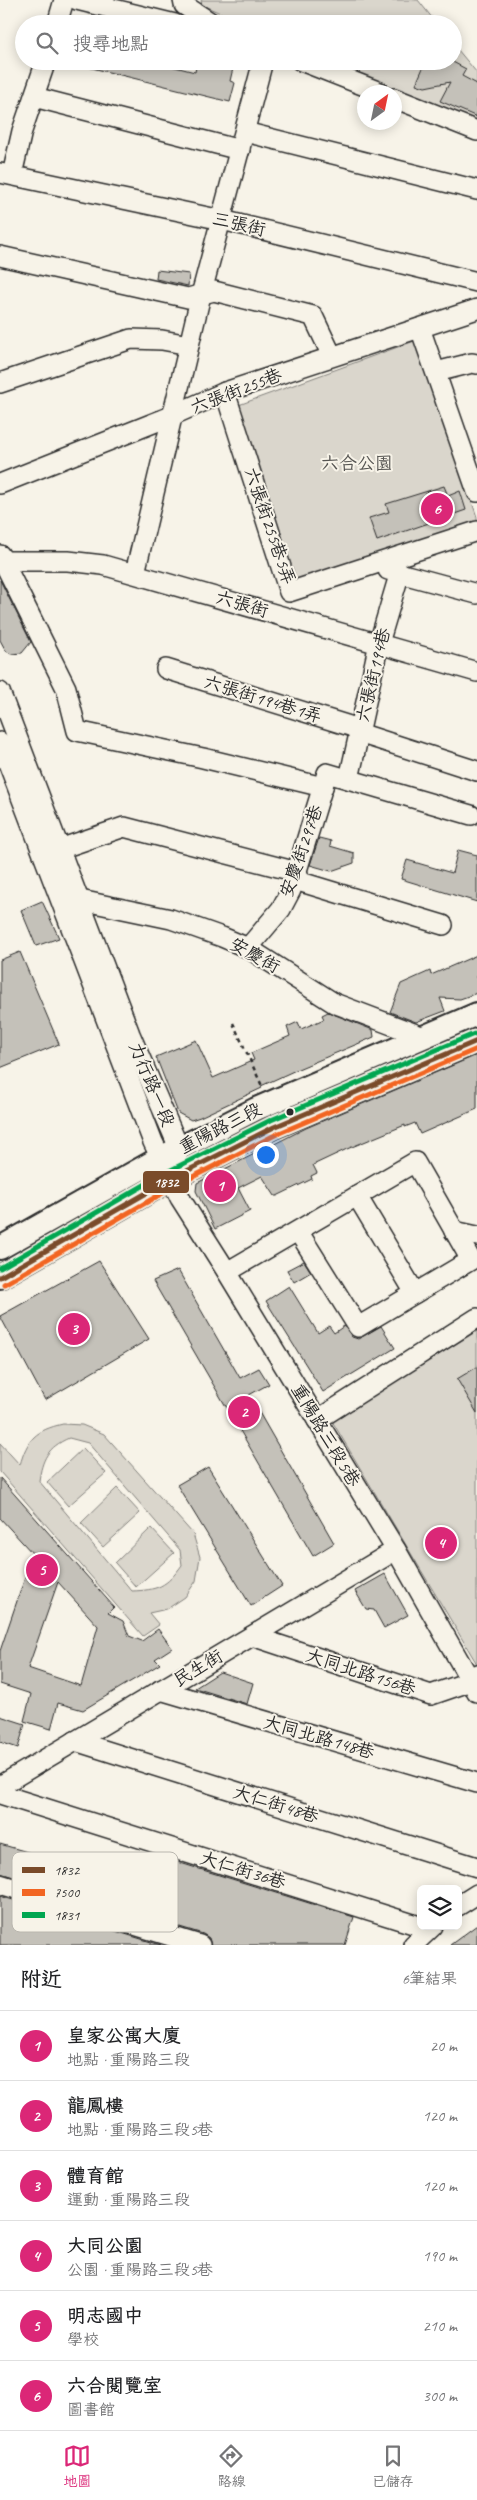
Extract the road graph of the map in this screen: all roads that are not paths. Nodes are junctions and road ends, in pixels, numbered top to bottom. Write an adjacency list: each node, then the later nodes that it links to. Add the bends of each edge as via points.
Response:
1 (64, 0): 4 (street)
2 (77, 0): 5 (street)
3 (183, 0): 6 (street, via 184,5)
4 (60, 15)
5 (138, 15)
6 (199, 15)
7 (43, 70): 11 (street)
8 (261, 70): 14 (street)
9 (324, 70): 10 (street)
10 (362, 85)
11 (34, 97): 14 (street); 15 (street)
12 (402, 101): 13 (street)
13 (477, 131)
14 (242, 141): 16 (street); 17 (street)
15 (6, 174): 17 (street, 三張街)
16 (477, 190)
17 (222, 220): 19 (street, 三張街); 20 (street)
18 (0, 256): 20 (street, via 188,298)
19 (477, 282)
20 (201, 295): 23 (street); 24 (street, via 214,291 313,316)
21 (477, 310): 22 (street, 六張街255巷)
22 (420, 328): 24 (street, 六張街255巷); 26 (street)
23 (190, 345): 27 (street, via 131,339); 29 (street)
24 (332, 356): 28 (street, 六張街255巷)
25 (477, 364): 26 (street)
26 (436, 372): 30 (street)
27 (0, 383)
28 (225, 392): 29 (street, 六張街255巷); 35 (street, 六張街255巷5弄, via 289,592)
29 (171, 416): 31 (street, 六張街255巷); 37 (street)
30 (471, 455): 32 (street)
31 (0, 484)
32 (477, 492)
33 (477, 531): 35 (street, 六張街255巷5弄)
34 (1, 558): 37 (street, 六張街, via 68,561); 48 (street, via 66,688 77,731)
35 (370, 566): 36 (street)
36 (400, 572): 38 (street); 39 (street, 六張街194巷)
37 (135, 573): 39 (street, 六張街)
38 (477, 594)
39 (379, 643): 41 (street, 六張街); 43 (street, 六張街194巷)
40 (166, 669): 43 (street, 六張街194巷1弄, via 353,727)
41 (477, 672)
42 (0, 692): 50 (street, 力行路一段)
43 (359, 733): 46 (street, 六張街194巷1弄); 47 (street, 六張街194巷)
44 (0, 742): 45 (street, 力行路一段)
45 (4, 764): 50 (street, 力行路一段)
46 (477, 771)
47 (349, 779): 48 (street); 49 (street)
48 (325, 780): 51 (street, 安慶街297巷)
49 (472, 815)
50 (52, 851): 51 (street, via 124,827); 52 (street, 力行路一段); 58 (street, 力行路一段)
51 (296, 872): 53 (street, via 301,882); 54 (street, 安慶街297巷, via 281,909)
52 (80, 900): 54 (street, 安慶街, via 171,919); 58 (street, 力行路一段)
53 (443, 925)
54 (248, 948): 56 (street, 安慶街, via 334,1002)
55 (477, 1014): 56 (main road, 重陽路三段)
56 (421, 1036): 58 (main road, 重陽路三段, via 270,1103)
57 (476, 1043): 59 (main road, 重陽路三段, via 274,1127)
58 (170, 1153): 59 (street, 力行路一段); 64 (main road, 重陽路三段)
59 (171, 1179): 65 (street, 重陽路三段5巷); 66 (main road, 重陽路三段)
60 (358, 1196): 61 (street); 62 (street, via 415,1162); 67 (street)
61 (298, 1230): 65 (street); 67 (street, via 358,1327)
62 (454, 1231): 63 (street); 67 (street, via 471,1260)
63 (477, 1236)
64 (0, 1248)
65 (227, 1272): 69 (street, 重陽路三段5巷)
66 (0, 1276)
67 (415, 1293)
68 (477, 1318): 69 (street)
69 (317, 1420): 70 (street, 重陽路三段5巷)
70 (396, 1550): 71 (street, 民生街); 72 (street, 重陽路三段5巷)
71 (252, 1636): 72 (street, 大同北路156巷, via 431,1695); 73 (street, 民生街)
72 (474, 1682)
73 (160, 1690): 74 (street, 民生街); 75 (street, 大同北路148巷)
74 (75, 1741): 76 (street, 民生街); 78 (street, 大仁街48巷)
75 (477, 1783)
76 (0, 1786)
77 (0, 1794): 83 (street, 大仁街36巷)
78 (477, 1867)
79 (0, 1884): 80 (street)
80 (12, 1888)
81 (477, 1894): 82 (street)
82 (462, 1903)
83 (417, 1924)
84 (429, 1930): 87 (street)
85 (157, 1932): 86 (street)
86 (200, 1945)
87 (413, 1945)

